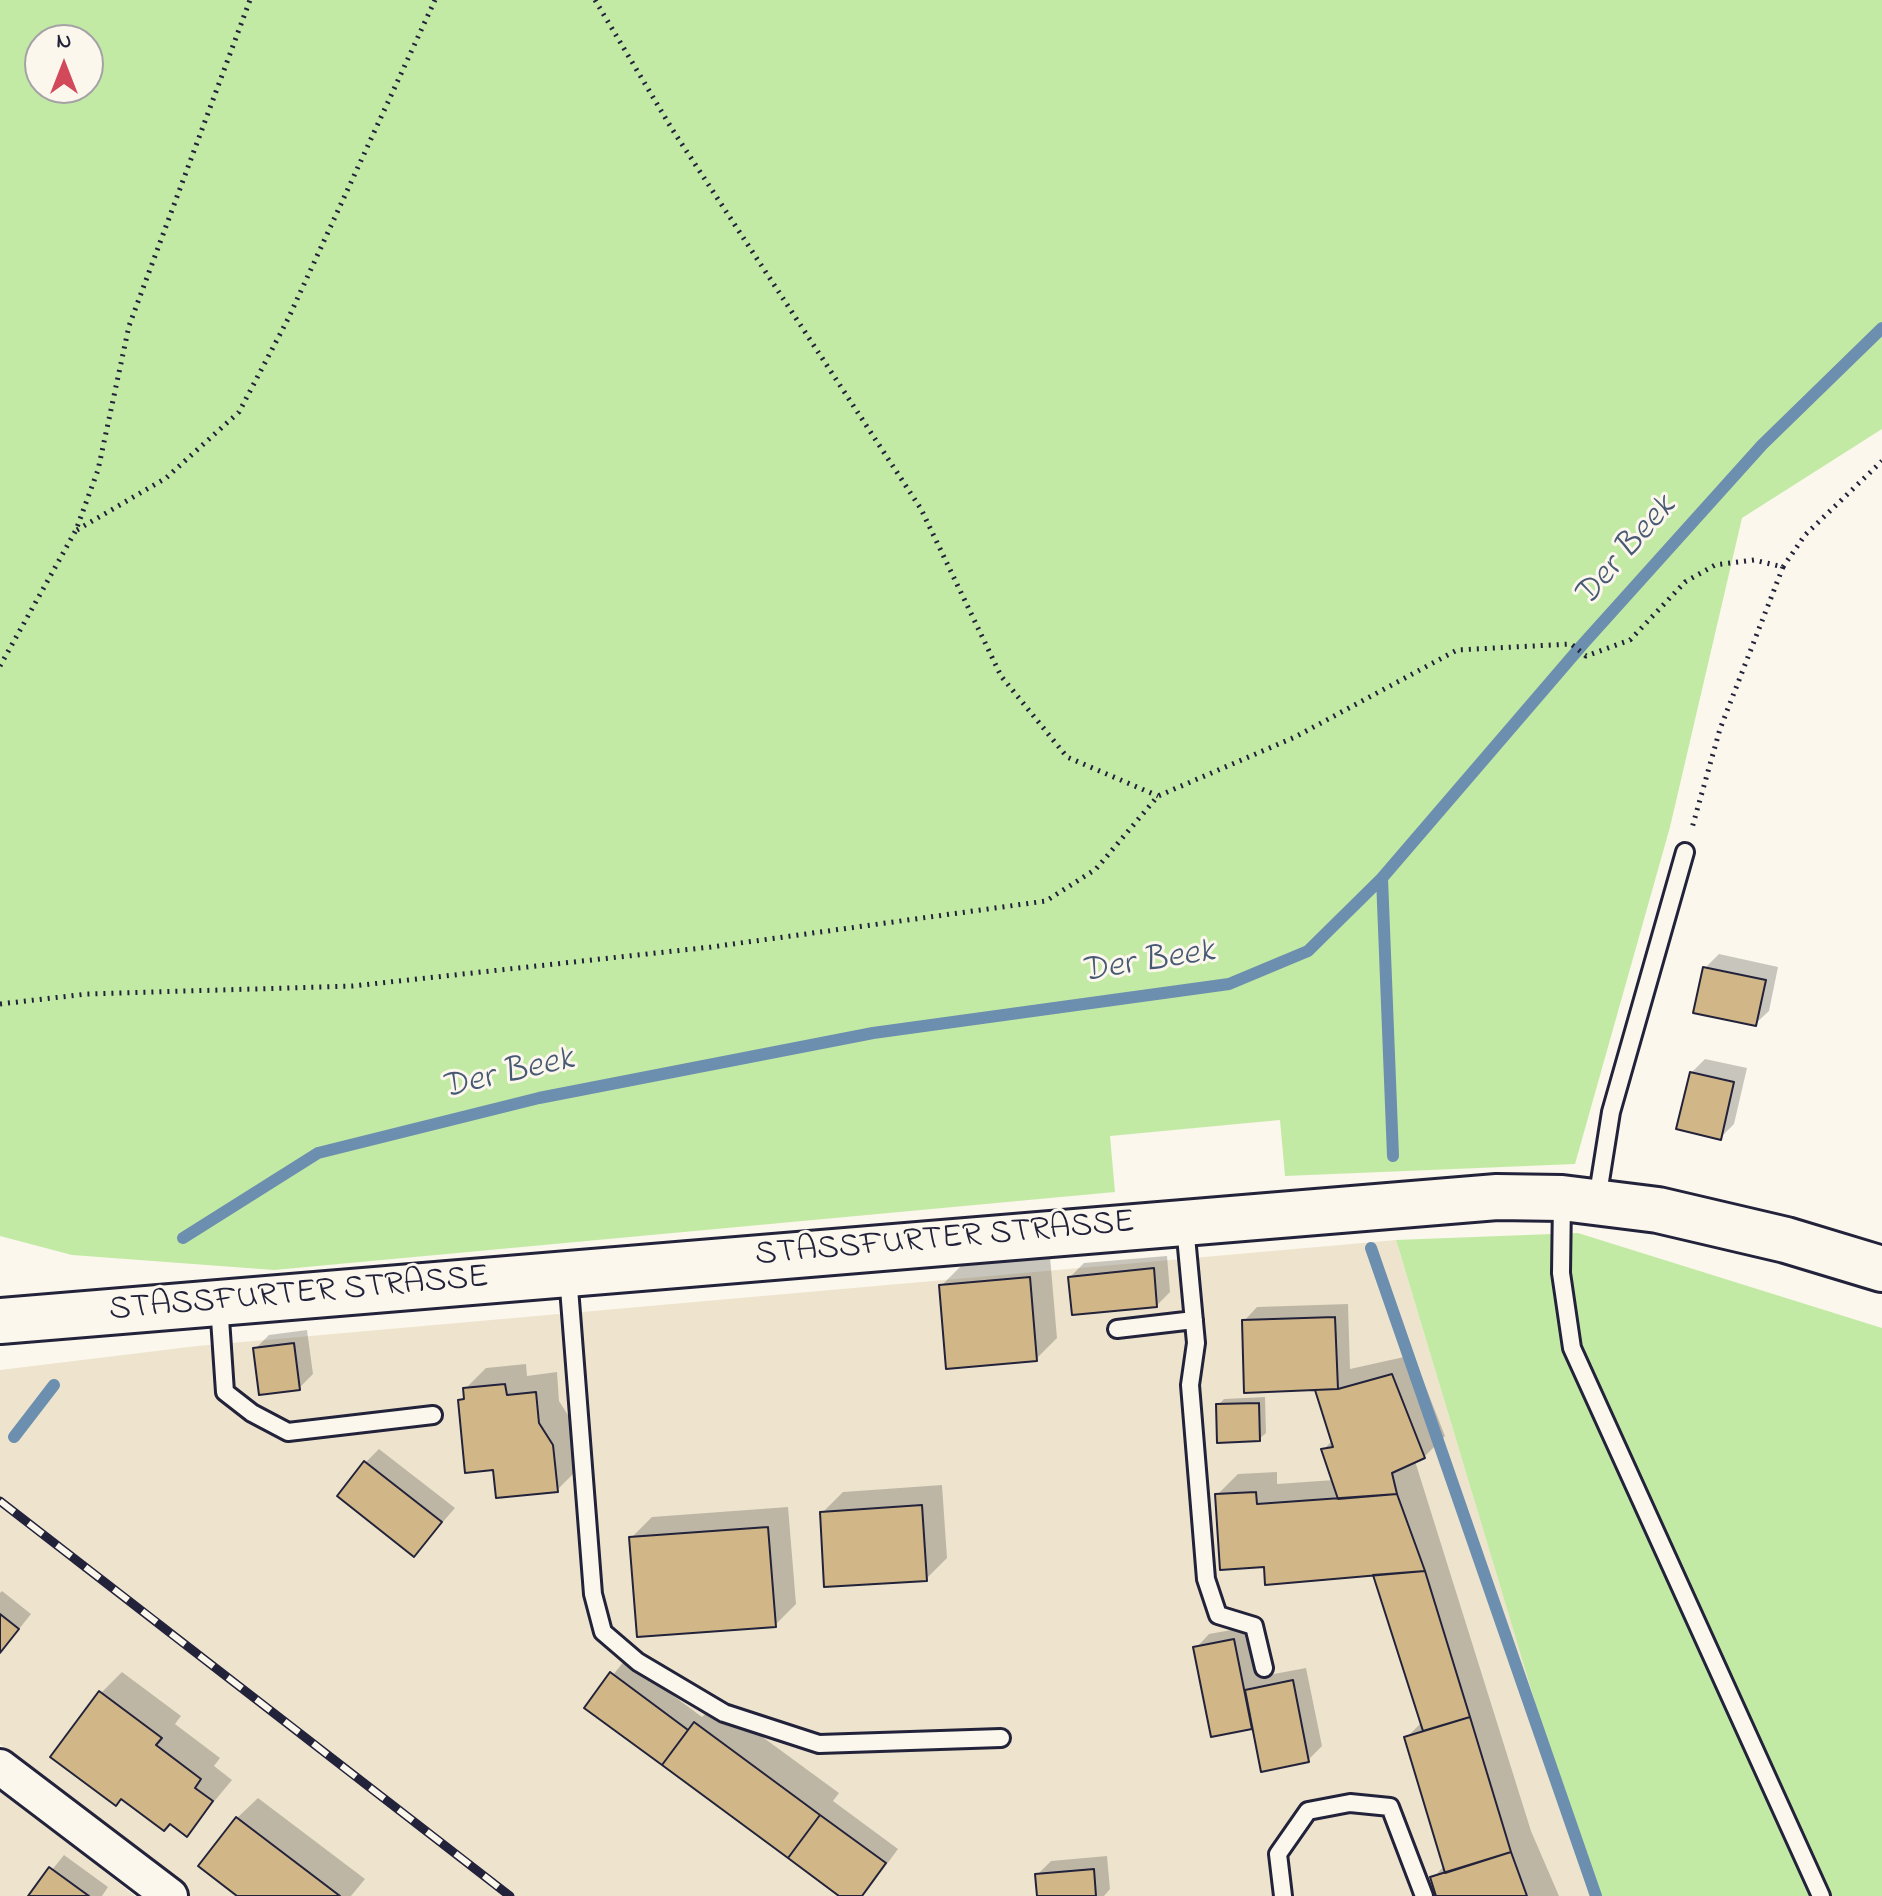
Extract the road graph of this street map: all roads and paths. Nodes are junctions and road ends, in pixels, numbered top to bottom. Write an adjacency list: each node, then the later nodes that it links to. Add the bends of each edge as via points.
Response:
1 (250, 0): 5 (path, via 129,326 98,470)
2 (435, 0): 5 (path, via 288,319 239,412 166,478)
3 (595, 0): 8 (path, via 672,129 921,509 1001,676 1067,757)
4 (1882, 461): 6 (path, via 1805,535)
5 (76, 530): 7 (path)
6 (1783, 567): 8 (path, via 1754,560 1715,565 1685,582 1630,640 1586,656 1571,644 1457,650 1295,737); 9 (path, via 1720,729)
7 (0, 666)
8 (1158, 796): 10 (path, via 1096,869 1046,901 711,947 353,986 87,994)
9 (1685, 852): 11 (lane, via 1611,1112)
10 (0, 1004)
11 (1579, 1200): 12 (main road, STASSFURTER STRASSE, via 1438,1199); 13 (main road, STASSFURTER STRASSE, via 1723,1223); 26 (lane, via 1561,1273 1572,1348)
12 (1185, 1220): 14 (main road, STASSFURTER STRASSE); 16 (lane)
13 (1882, 1269)
14 (568, 1273): 15 (main road, STASSFURTER STRASSE); 21 (lane, via 593,1594 603,1632 638,1662 724,1713 819,1744)
15 (219, 1302): 17 (main road, STASSFURTER STRASSE); 19 (lane, via 225,1392 252,1413 288,1432)
16 (1194, 1320): 18 (lane); 20 (lane, via 1190,1385 1206,1579 1218,1615 1254,1626)
17 (0, 1321)
18 (1117, 1329)
19 (433, 1415)
20 (1264, 1668)
21 (1001, 1738)
22 (0, 1767): 23 (street)
23 (170, 1896)
24 (1283, 1896): 25 (lane, via 1278,1854 1308,1811 1350,1803 1390,1807)
25 (1424, 1896)
26 (1821, 1896)

